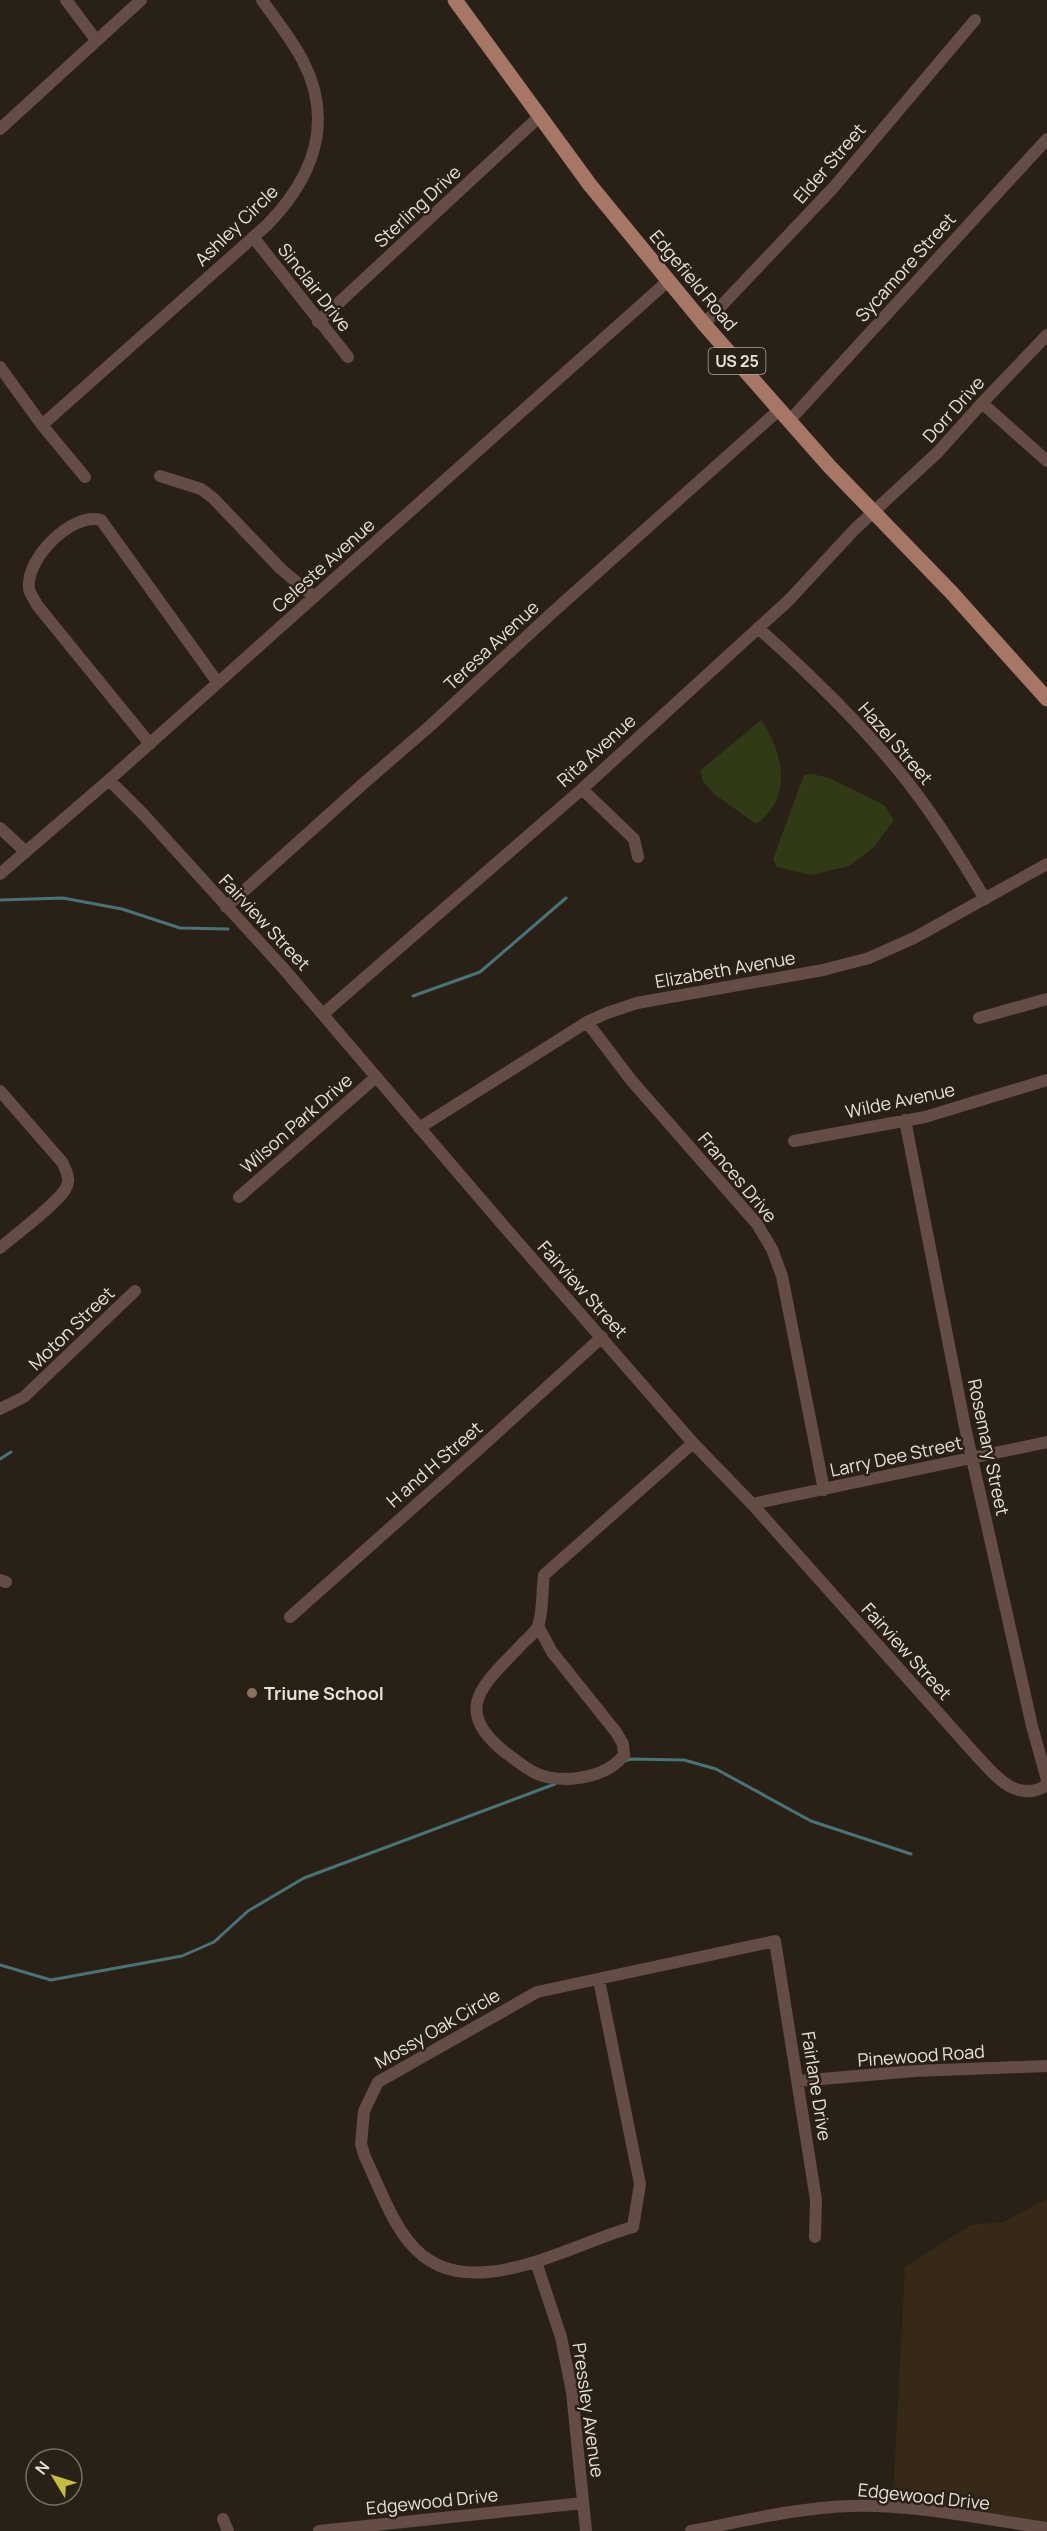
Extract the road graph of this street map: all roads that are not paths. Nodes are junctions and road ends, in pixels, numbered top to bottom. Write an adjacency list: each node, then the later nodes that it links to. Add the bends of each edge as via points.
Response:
1 (66, 0): 6 (street)
2 (141, 0): 6 (street)
3 (262, 0): 10 (street, Ashley Circle, via 304,63 315,97 318,130 314,154 300,186)
4 (455, 0): 7 (main road, Edgefield Road / US 25)
5 (975, 20): 13 (street, Elder Street, via 819,204)
6 (96, 40): 8 (street)
7 (540, 116): 11 (main road, Edgefield Road / US 25); 12 (street, Sterling Drive)
8 (0, 129)
9 (1047, 139): 18 (street, Sycamore Street)
10 (254, 237): 12 (street, Sinclair Drive); 19 (street, Ashley Circle)
11 (668, 281): 13 (main road, Edgefield Road / US 25); 24 (street, Celeste Avenue)
12 (318, 322): 15 (street, Sinclair Drive)
13 (704, 324): 18 (main road, Edgefield Road / US 25)
14 (1047, 335): 17 (street, Dorr Drive)
15 (348, 357)
16 (0, 366): 19 (street)
17 (982, 403): 20 (street); 23 (street, Dorr Drive, via 938,452)
18 (785, 414): 23 (main road, Edgefield Road / US 25); 37 (street, Teresa Avenue)
19 (42, 424): 22 (street)
20 (1047, 461)
21 (160, 476): 24 (street, via 201,489 213,498 281,569)
22 (85, 477)
23 (878, 508): 25 (street, Rita Avenue); 27 (main road, Edgefield Road / US 25)
24 (314, 597): 26 (street, Celeste Avenue)
25 (758, 628): 30 (street, Rita Avenue); 36 (street, Hazel Street, via 807,671 910,784)
26 (218, 683): 28 (street, Celeste Avenue); 28 (street, via 100,520 93,518 74,525 46,546 32,570 29,589 37,605)
27 (1047, 699)
28 (150, 744): 29 (street, Celeste Avenue)
29 (109, 780): 32 (street, Celeste Avenue); 37 (street, Fairview Street)
30 (582, 789): 33 (street, via 634,839); 39 (street, Rita Avenue)
31 (0, 828): 32 (street)
32 (26, 852): 35 (street, Celeste Avenue)
33 (638, 857)
34 (1047, 864): 36 (street, Elizabeth Avenue)
35 (0, 874)
36 (985, 899): 41 (street, Elizabeth Avenue, via 869,958 638,1003)
37 (226, 907): 39 (street, Fairview Street)
38 (1047, 999): 40 (street)
39 (323, 1014): 42 (street, Fairview Street)
40 (979, 1018)
41 (587, 1022): 46 (street, Elizabeth Avenue); 56 (street, Frances Drive, via 631,1080 757,1224 772,1249 782,1276)
42 (376, 1077): 46 (street, Fairview Street); 48 (street, Wilson Park Drive)
43 (1047, 1080): 45 (street, Wilde Avenue)
44 (0, 1091): 49 (street, via 62,1162 68,1175 67,1187 58,1198)
45 (905, 1120): 47 (street, Wilde Avenue); 55 (street, Rosemary Street)
46 (419, 1128): 51 (street, Fairview Street)
47 (794, 1141)
48 (239, 1197)
49 (0, 1248)
50 (135, 1291): 52 (street, Moton Street, via 24,1397)
51 (602, 1337): 54 (street, Fairview Street); 58 (street, H and H Street)
52 (0, 1409)
53 (1047, 1442): 55 (street, Larry Dee Street)
54 (693, 1443): 57 (street, Fairview Street); 59 (street, via 544,1575)
55 (972, 1458): 56 (street, Larry Dee Street); 60 (street, Rosemary Street)
56 (824, 1490): 57 (street, Larry Dee Street)
57 (752, 1503): 61 (street, Fairview Street, via 1001,1782 1022,1791)
58 (290, 1617)
59 (538, 1626): 59 (street, via 485,1684 478,1696 477,1720 494,1744 529,1770 548,1779 588,1778 617,1764 624,1755 623,1744 552,1652)
60 (1047, 1780)
61 (1047, 1785)
62 (775, 1941): 63 (street, Mossy Oak Circle); 65 (street, Fairlane Drive)
63 (600, 1980): 67 (street, Mossy Oak Circle, via 640,2184 633,2227); 67 (street, Mossy Oak Circle, via 537,1992 378,2082 364,2111 361,2144 365,2157 409,2243 426,2259 461,2273 480,2274)
64 (1047, 2066): 65 (street, Pinewood Road)
65 (798, 2081): 66 (street, Fairlane Drive, via 816,2200)
66 (815, 2237)
67 (536, 2262): 68 (street, Pressley Avenue, via 561,2337 572,2392)
68 (583, 2503): 72 (street, Edgewood Drive); 73 (street, Pressley Avenue)
69 (223, 2519): 71 (street)
70 (1047, 2528): 74 (street, Edgewood Drive, via 898,2508 851,2506 804,2510)
71 (228, 2531)
72 (319, 2531)
73 (586, 2531)
74 (691, 2531)

